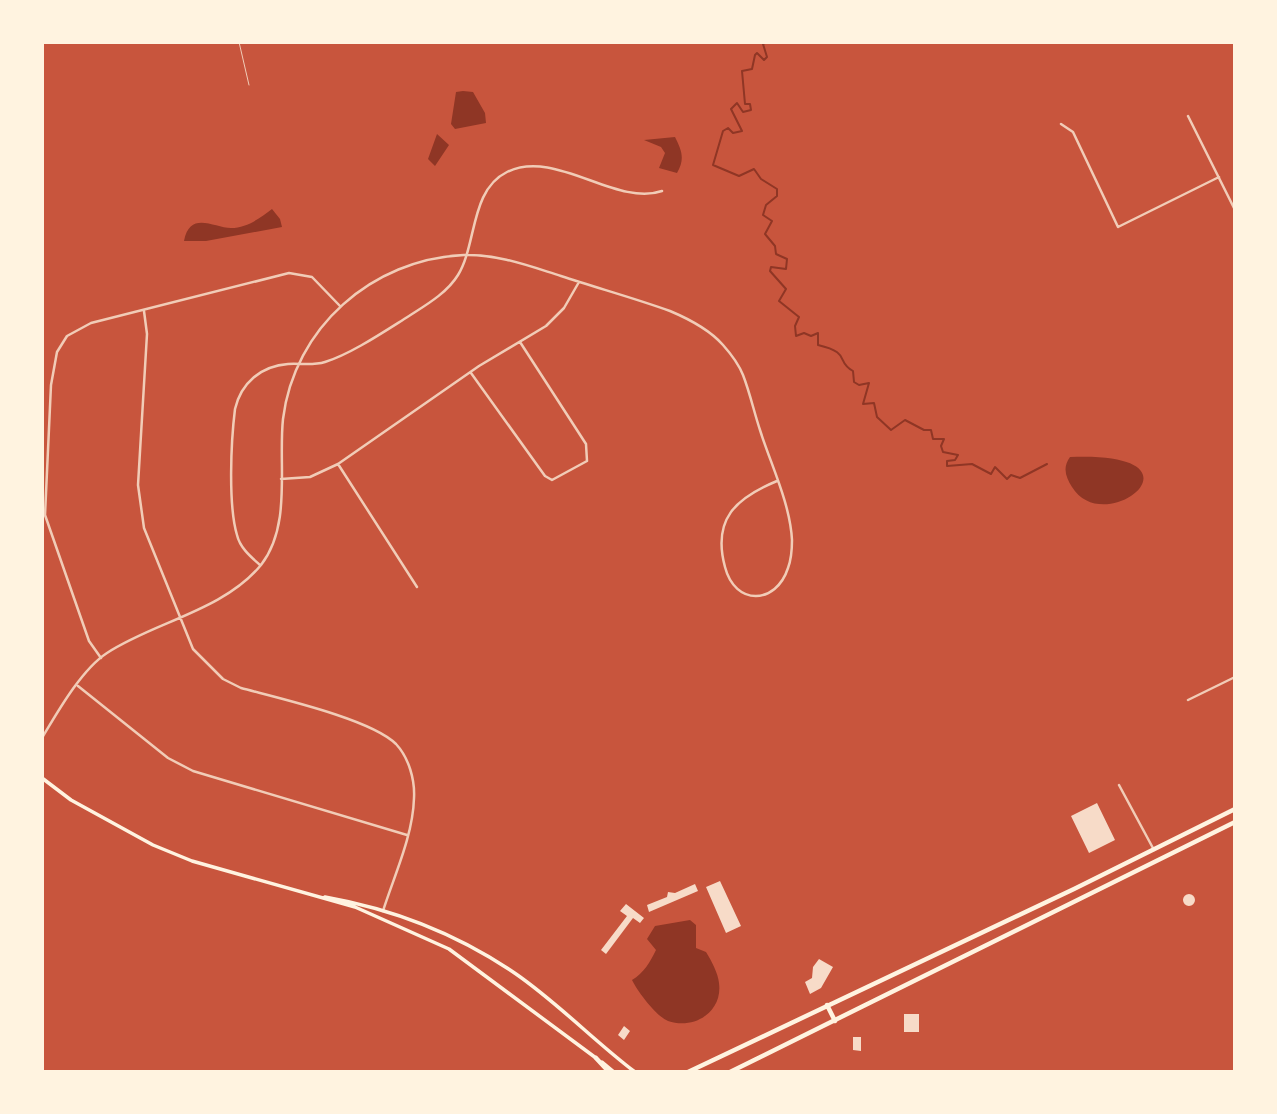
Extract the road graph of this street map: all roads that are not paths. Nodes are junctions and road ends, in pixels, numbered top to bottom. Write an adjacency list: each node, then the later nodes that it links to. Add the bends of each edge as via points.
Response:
1 (239, 42): 2 (lane)
2 (249, 85)
3 (1188, 116): 5 (street)
4 (1061, 124): 5 (street, via 1073,132 1118,227)
5 (1219, 177): 7 (street)
6 (662, 191): 8 (street, via 643,194 548,167 506,172 487,190)
7 (1235, 209)
8 (466, 255): 9 (street, via 522,262); 10 (street, via 393,271); 13 (street, via 457,277 416,311 326,362)
9 (580, 281): 12 (street, via 564,308); 17 (street, via 689,319 722,344 743,375)
10 (340, 306): 11 (street, via 312,277 289,273); 13 (street, via 322,324)
11 (144, 312): 20 (street, via 147,334 138,500); 21 (street, via 91,323 67,336 57,352 51,385 45,516 89,641)
12 (520, 342): 14 (street); 14 (street, via 586,444 587,461 562,477 551,480 545,476)
13 (297, 365): 16 (street, via 283,421); 18 (street, via 267,369 254,376 235,409 235,525 242,547)
14 (471, 373): 15 (street)
15 (338, 464): 16 (street, via 310,477); 19 (street)
16 (281, 479): 18 (street, via 275,538)
17 (777, 481): 17 (street, via 792,542 788,570 765,595 747,596 730,582 721,548 722,528 747,494)
18 (260, 565): 20 (street, via 236,588)
19 (416, 587)
20 (178, 617): 21 (street); 32 (street, via 193,649 223,678 241,688 379,732 395,743 412,774 414,799)
21 (101, 658): 23 (street)
22 (1235, 677): 24 (street)
23 (78, 686): 25 (street); 32 (street, via 168,758 193,771)
24 (1188, 700)
25 (47, 724): 26 (street); 27 (street)
26 (42, 726)
27 (42, 738)
28 (42, 778): 34 (main road, via 80,806 153,845)
29 (1119, 785): 33 (street)
30 (1235, 809): 33 (highway)
31 (1235, 822): 37 (highway)
32 (407, 835): 35 (street)
33 (1154, 850): 36 (highway)
34 (302, 893): 35 (main road); 38 (main road, via 355,907 449,949)
35 (383, 911): 41 (main road, via 460,941 516,974)
36 (827, 1006): 37 (highway); 42 (highway)
37 (835, 1021): 43 (highway)
38 (596, 1058): 39 (highway); 40 (main road)
39 (609, 1072)
40 (614, 1072)
41 (635, 1072)
42 (688, 1072)
43 (730, 1072)

